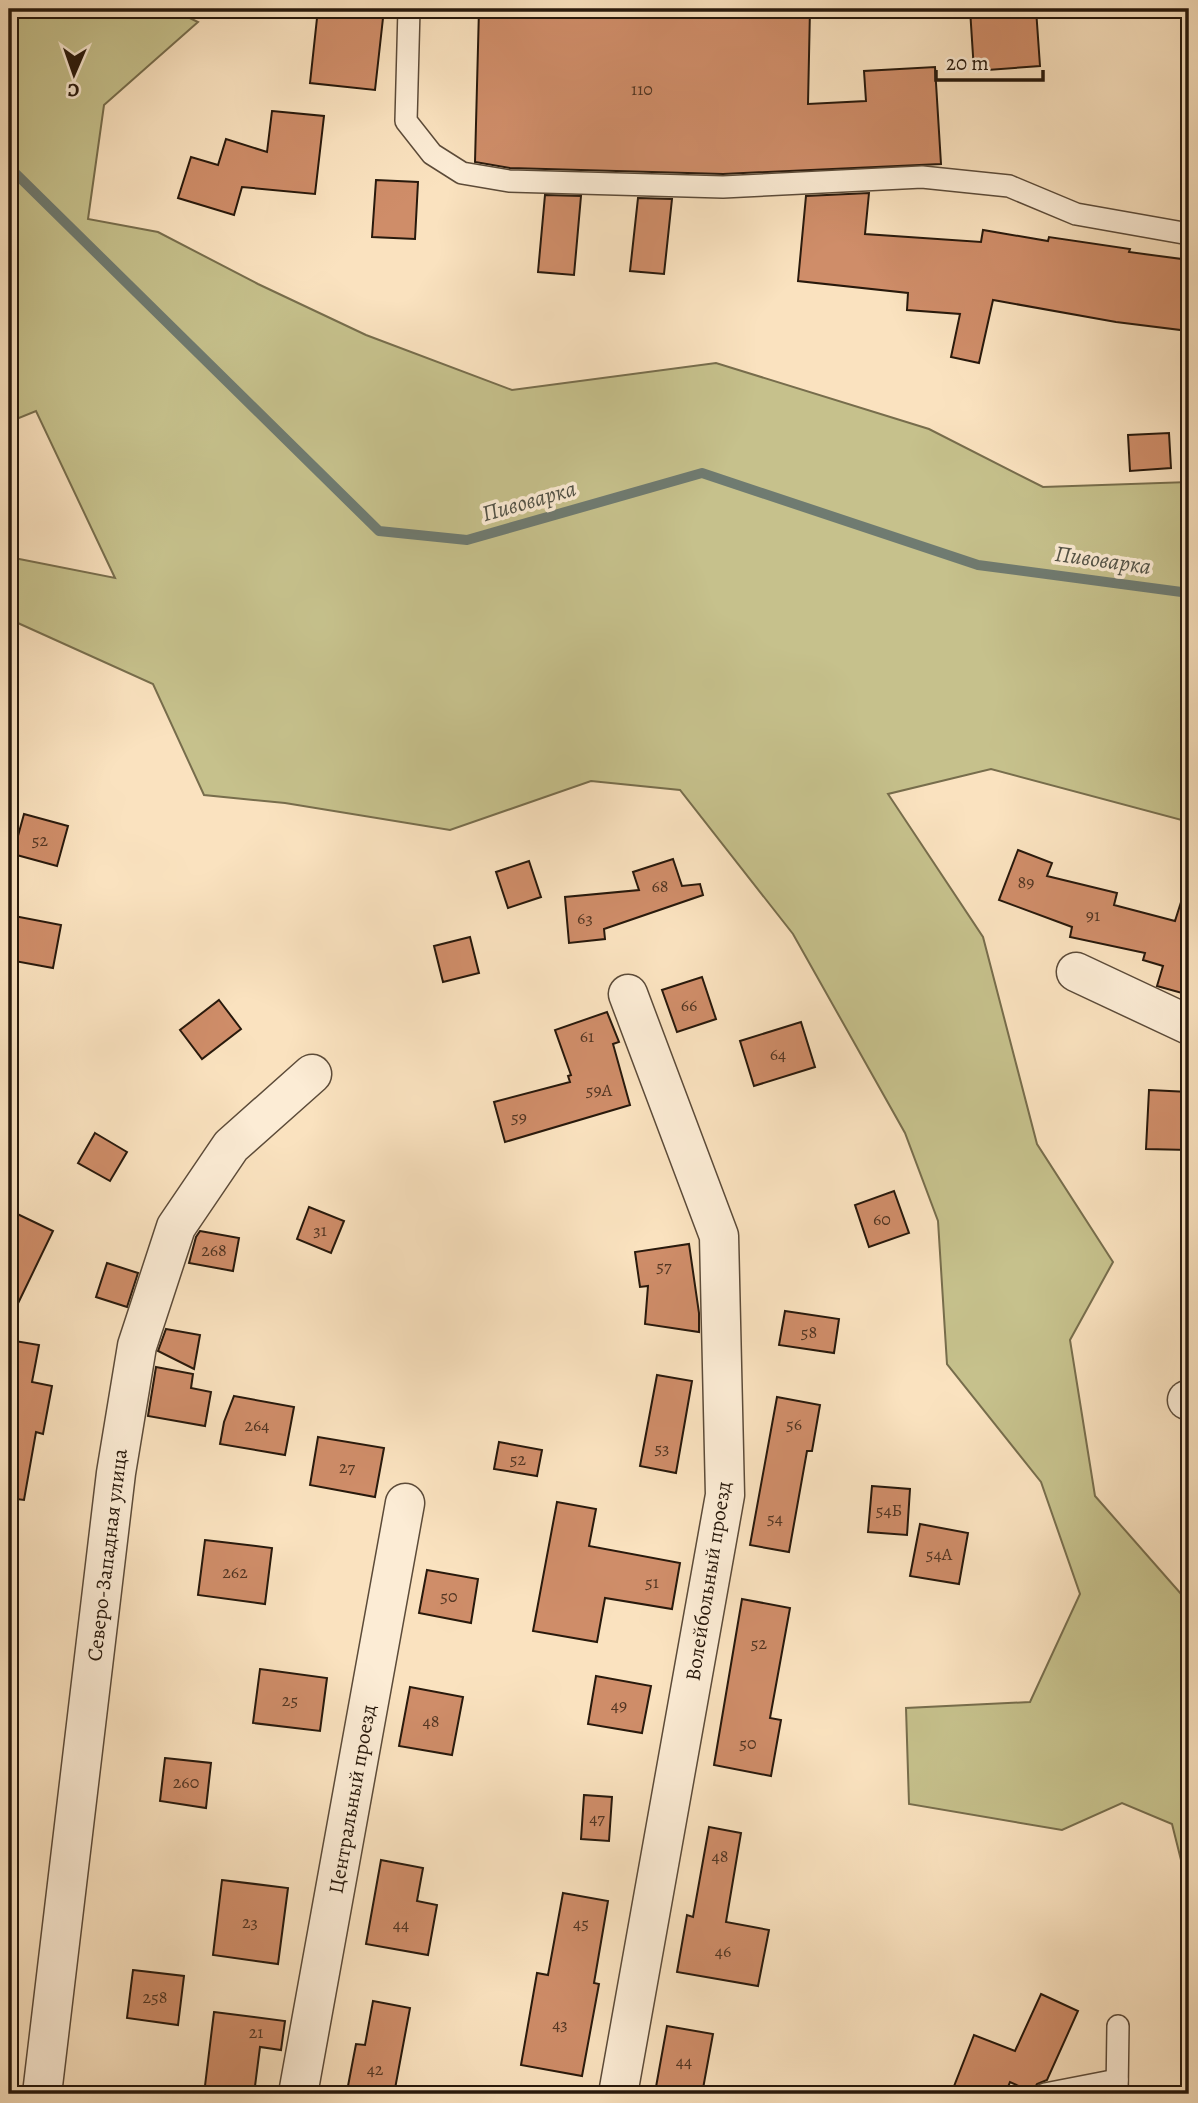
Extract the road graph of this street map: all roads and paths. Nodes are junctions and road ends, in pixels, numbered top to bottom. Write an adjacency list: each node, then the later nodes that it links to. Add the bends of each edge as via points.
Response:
1 (409, 9): 2 (lane, via 406,121 432,154 462,173 509,181 723,187 922,177 1009,186 1076,214)
2 (1189, 234)
3 (1076, 972): 5 (street)
4 (628, 994): 12 (street, Волейбольный проезд, via 719,1236 725,1495)
5 (1189, 1025)
6 (312, 1074): 10 (street, Северо-Западная улица, via 231,1146 176,1227 137,1346 116,1474)
7 (405, 1503): 11 (street, Центральный проезд)
8 (1118, 2026): 9 (lane)
9 (1117, 2087): 13 (lane)
10 (42, 2094)
11 (298, 2094)
12 (618, 2094)
13 (1045, 2094)

